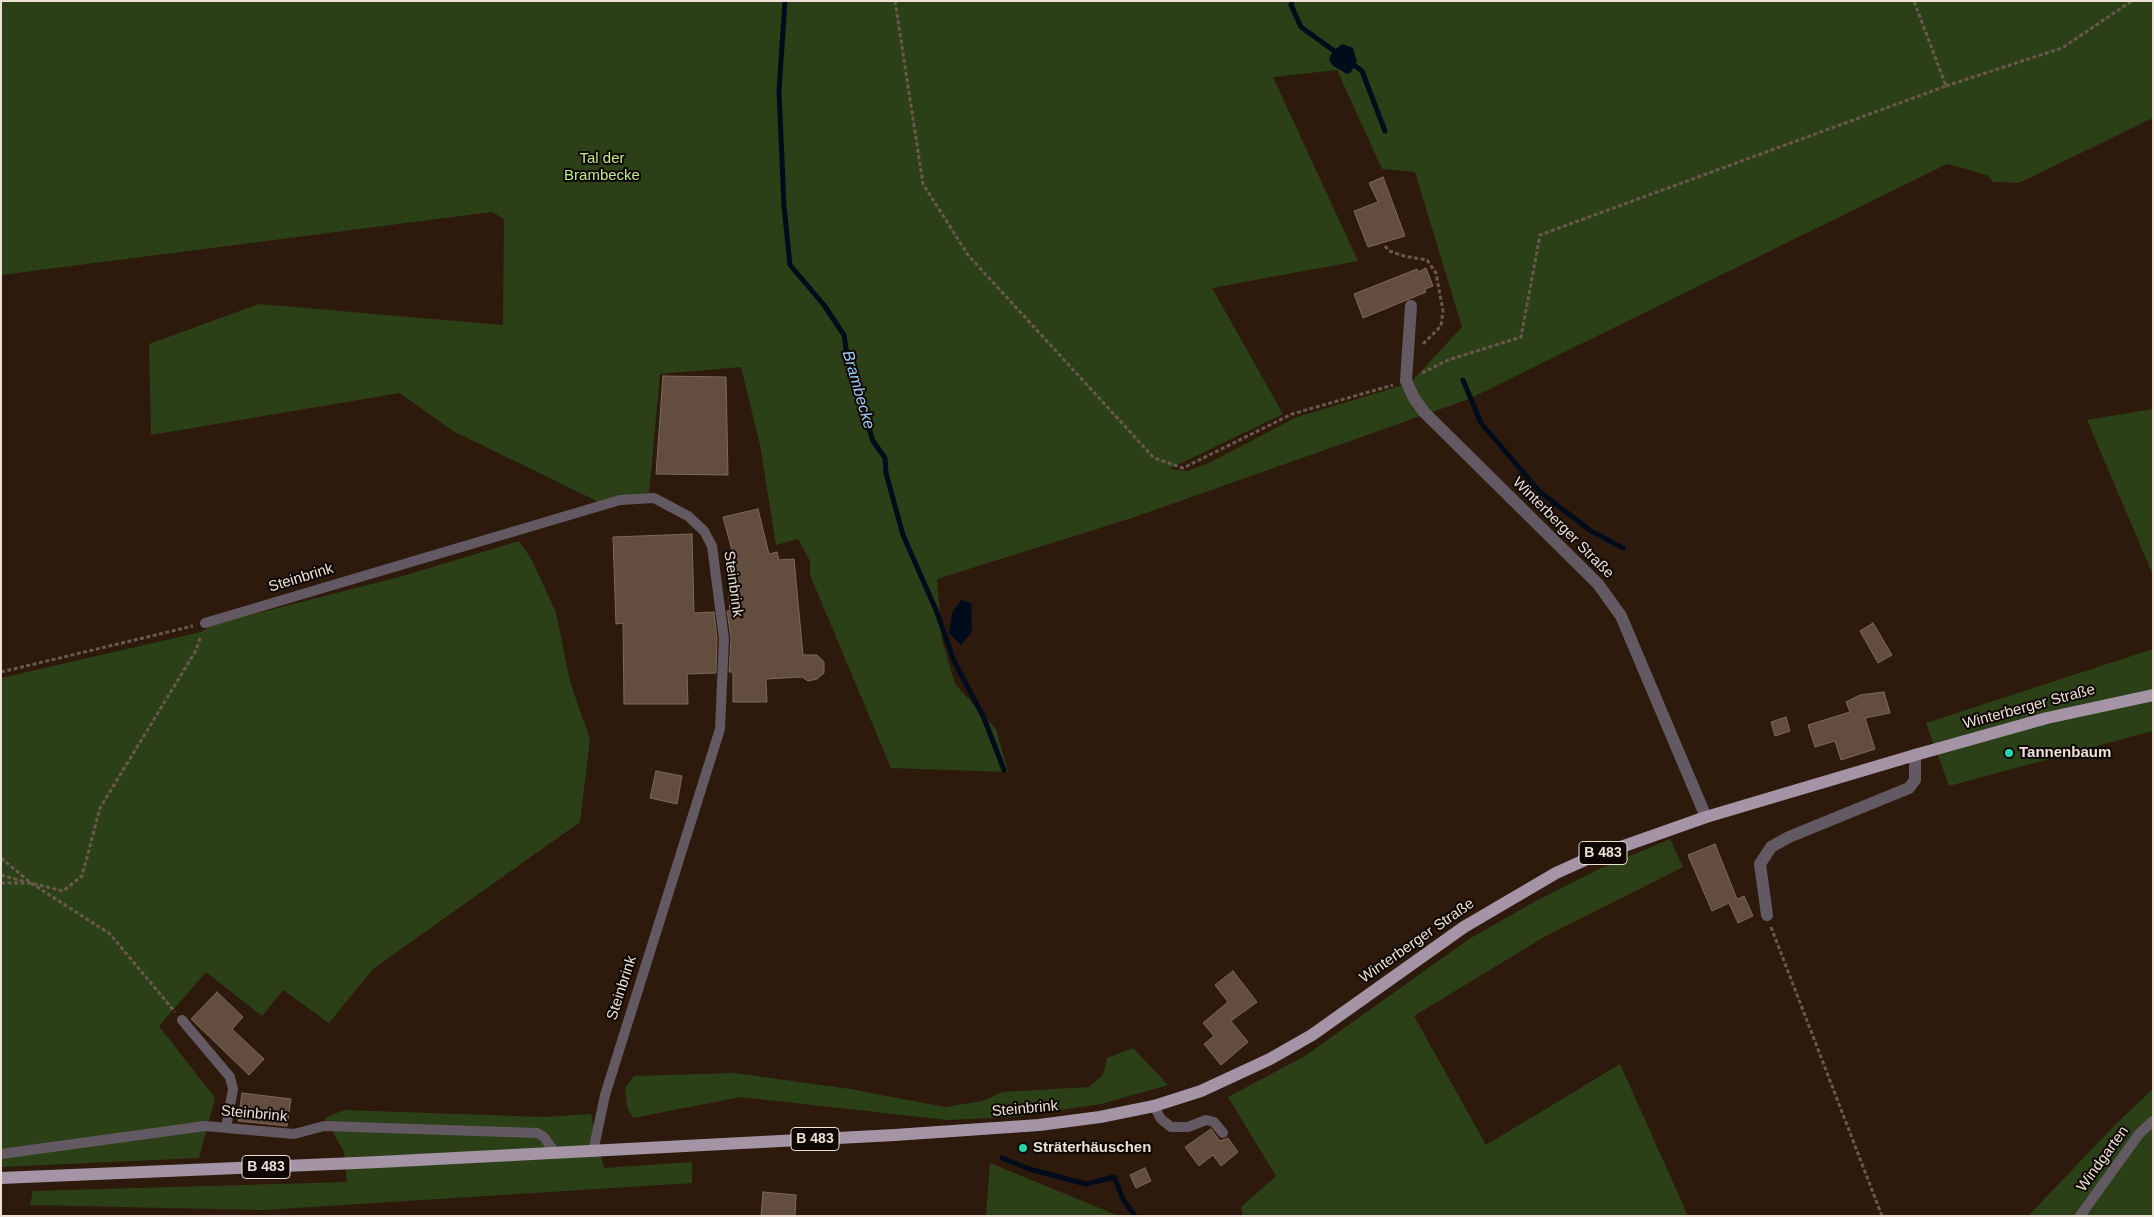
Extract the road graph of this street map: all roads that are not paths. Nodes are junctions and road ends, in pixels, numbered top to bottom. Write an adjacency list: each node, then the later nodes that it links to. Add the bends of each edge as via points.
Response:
1 (1411, 306): 5 (street, Winterberger Straße, via 1406,381 1424,412 1598,584 1622,616)
2 (205, 623): 13 (lane, Steinbrink, via 620,500 654,498 688,516 704,531 712,546 724,639 720,729 604,1095)
3 (2153, 696): 4 (main road, Winterberger Straße / B 483, via 2047,718)
4 (1915, 755): 5 (main road, Winterberger Straße / B 483); 6 (street, via 1915,780 1909,788 1771,847 1760,864)
5 (1706, 816): 8 (main road, Winterberger Straße / B 483, via 1556,873 1464,927 1312,1035 1231,1078)
6 (1766, 915)
7 (182, 1020): 11 (lane, via 230,1077 233,1088)
8 (1154, 1106): 9 (main road, Winterberger Straße / B 483); 12 (lane, via 1161,1119 1171,1127 1188,1127 1206,1120 1214,1122)
9 (1100, 1117): 13 (main road, Steinbrink / B 483, via 996,1128)
10 (2153, 1121): 17 (lane, Windgarten, via 2139,1134)
11 (226, 1128): 14 (lane, Steinbrink, via 294,1134 324,1126 536,1133 544,1136); 15 (lane, Steinbrink, via 204,1126)
12 (1223, 1133)
13 (593, 1152): 14 (main road, Steinbrink / B 483)
14 (555, 1153): 16 (main road, Steinbrink / B 483)
15 (1, 1154)
16 (1, 1178)
17 (2080, 1216)

